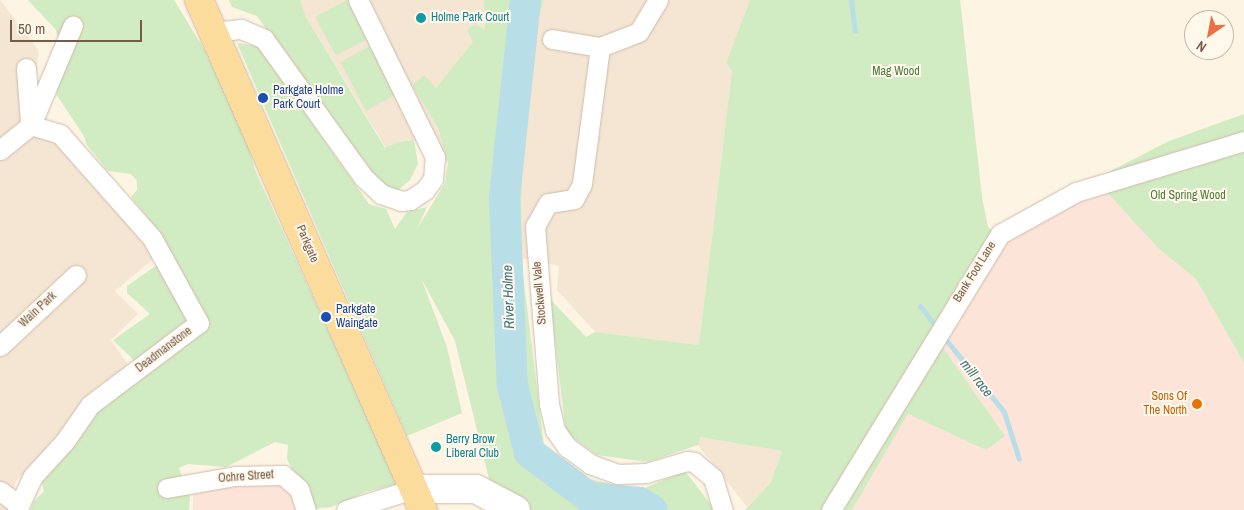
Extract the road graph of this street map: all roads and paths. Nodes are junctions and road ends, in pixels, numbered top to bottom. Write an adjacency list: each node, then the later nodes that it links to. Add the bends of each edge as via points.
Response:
1 (199, 0): 5 (main road, Parkgate)
2 (358, 0): 5 (street, via 435,157 433,179 425,190 410,200 381,194 363,177 264,39 241,29)
3 (658, 0): 7 (street, via 639,32)
4 (73, 25): 9 (street)
5 (215, 32): 16 (main road, Parkgate)
6 (552, 39): 7 (street)
7 (600, 47): 21 (street, Stockwell Vale, via 582,184 574,199 548,203 535,226 549,404 555,430 566,447 590,464 617,474 646,473 686,461 694,462 712,478)
8 (26, 68): 9 (street)
9 (30, 125): 11 (street); 17 (street, Deadmanstone, via 60,134 152,238 200,324 90,405 65,442 33,476)
10 (1244, 141): 22 (street, Bank Foot Lane, via 1076,192 1000,234)
11 (0, 150)
12 (76, 275): 13 (street, Wain Park)
13 (0, 346)
14 (167, 488): 18 (street, Ochre Street, via 235,476 283,475 300,489)
15 (0, 491): 17 (street)
16 (418, 500): 19 (street); 20 (main road, via 474,481)
17 (18, 508)
18 (306, 510)
19 (346, 510)
20 (516, 510)
21 (723, 510)
22 (831, 510)

